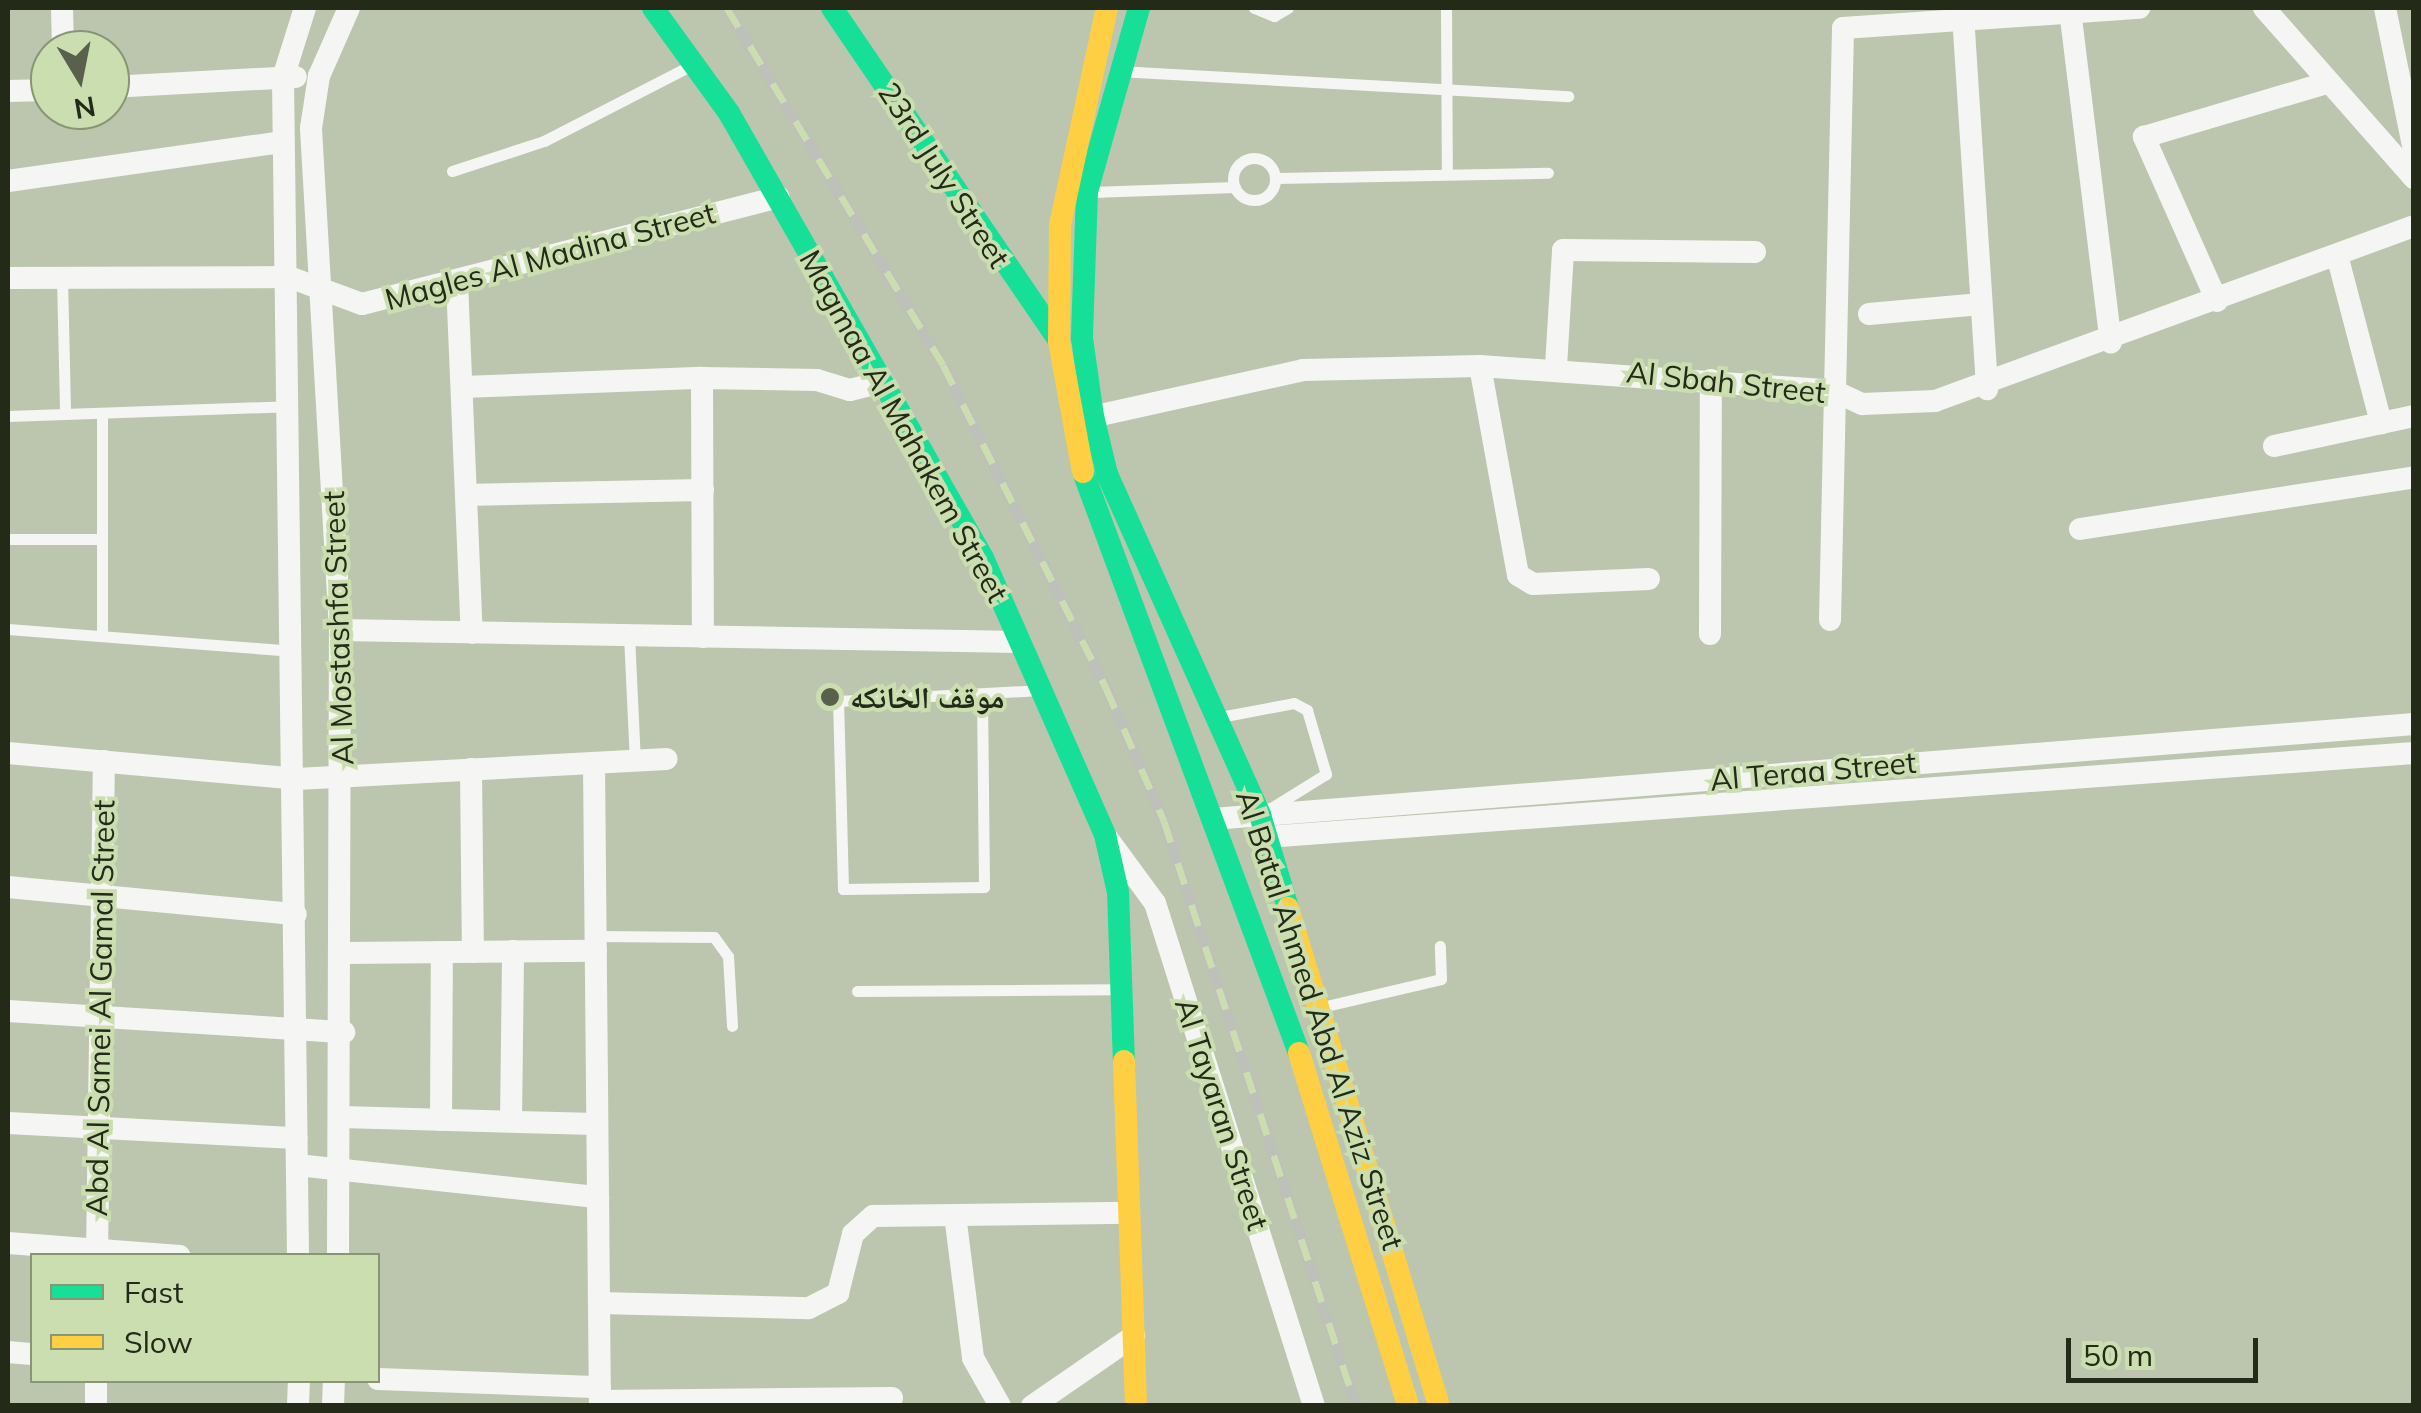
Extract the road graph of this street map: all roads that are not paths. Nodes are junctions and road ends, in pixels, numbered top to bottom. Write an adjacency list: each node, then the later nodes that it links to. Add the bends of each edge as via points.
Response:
1 (305, 8): 18 (street, Al Mostashfa Street)
2 (349, 8): 17 (street, Al Mostashfa Street)
3 (653, 8): 15 (main road, Magmaa Al Mahakem Street)
4 (1107, 8): 45 (main road, Al Batal Ahmed Abd Al Aziz Street, via 1060,225)
5 (1140, 8): 16 (main road, Al Batal Ahmed Abd Al Aziz Street)
6 (1254, 8): 7 (lane, via 1274,16)
7 (1288, 8)
8 (1446, 8): 21 (lane)
9 (2139, 8): 13 (street)
10 (2264, 8): 19 (street)
11 (2385, 8): 24 (street)
12 (837, 9): 45 (main road, 23rd July Street)
13 (2070, 10): 14 (street); 46 (street)
14 (1963, 16): 43 (street); 54 (street, via 1843,28)
15 (694, 64): 25 (lane, via 544,140); 33 (main road, Magmaa Al Mahakem Street)
16 (1114, 71): 21 (lane); 32 (main road, Al Batal Ahmed Abd Al Aziz Street)
17 (319, 76): 18 (street); 41 (street, Al Mostashfa Street, via 311,128)
18 (283, 78): 20 (street); 23 (street, Al Mostashfa Street)
19 (2322, 84): 29 (street); 42 (street, via 2144,137)
20 (130, 86)
21 (1446, 89): 22 (lane); 27 (lane)
22 (1568, 96)
23 (283, 142): 30 (street); 37 (street, Al Mostashfa Street)
24 (2414, 150)
25 (452, 171)
26 (1548, 173): 27 (lane)
27 (1447, 174): 28 (lane)
28 (1276, 178): 31 (lane, via 1255,200); 31 (lane, via 1254,158 1235,171)
29 (2414, 178)
30 (8, 181)
31 (1235, 187): 32 (lane)
32 (1087, 192): 60 (main road, Al Batal Ahmed Abd Al Aziz Street)
33 (778, 196): 40 (street, Magles Al Madina Street); 51 (main road, Magmaa Al Mahakem Street)
34 (2414, 226): 36 (street, Al Sbah Street)
35 (1755, 252): 48 (street, via 1563,250)
36 (2337, 255): 42 (street, Al Sbah Street); 61 (street)
37 (289, 277): 39 (street); 41 (street, Magles Al Madina Street); 55 (street, Al Mostashfa Street)
38 (8, 278): 39 (street)
39 (62, 278): 57 (lane)
40 (457, 282): 41 (street, Magles Al Madina Street, via 362,304); 52 (street)
41 (323, 292): 72 (street, Al Mostashfa Street)
42 (2217, 301): 46 (street, Al Sbah Street)
43 (1982, 304): 44 (street); 53 (street)
44 (1868, 314)
45 (1059, 341): 60 (main road, Al Batal Ahmed Abd Al Aziz Street)
46 (2111, 342): 53 (street, Al Sbah Street)
47 (1480, 366): 48 (street, Al Sbah Street); 60 (street, Al Sbah Street, via 1303,370); 69 (street, via 1518,575 1534,584)
48 (1556, 366): 50 (street, Al Sbah Street)
49 (702, 378): 51 (street, via 818,380 850,390); 52 (street); 64 (street)
50 (1712, 380): 54 (street, Al Sbah Street); 75 (street)
51 (883, 382): 78 (main road, Magmaa Al Mahakem Street)
52 (462, 387): 65 (street)
53 (1987, 389): 54 (street, Al Sbah Street, via 1898,405)
54 (1834, 391): 70 (street)
55 (292, 406): 56 (lane); 79 (street, Al Mostashfa Street)
56 (102, 413): 57 (lane); 68 (lane)
57 (65, 414): 58 (lane)
58 (8, 416)
59 (2414, 416): 61 (street)
60 (1082, 419): 82 (main road, Al Batal Ahmed Abd Al Aziz Street); 93 (main road, Al Batal Ahmed Abd Al Aziz Street, via 1107,551)
61 (2380, 423): 62 (street)
62 (2274, 446)
63 (2414, 478): 66 (street)
64 (702, 490): 65 (street); 77 (street)
65 (466, 495): 74 (street)
66 (2080, 529)
67 (8, 539): 68 (lane)
68 (102, 539): 73 (lane)
69 (1649, 579)
70 (1830, 620)
71 (8, 629): 73 (lane)
72 (340, 630): 74 (street); 91 (street, Al Mostashfa Street)
73 (102, 632): 79 (lane)
74 (472, 633): 76 (street)
75 (1710, 634)
76 (629, 636): 77 (street); 87 (lane)
77 (704, 637): 78 (street)
78 (1020, 642): 80 (main road, Magmaa Al Mahakem Street)
79 (296, 651): 92 (street, Al Mostashfa Street)
80 (1043, 690): 81 (lane); 95 (main road, Magmaa Al Mahakem Street)
81 (982, 694): 81 (lane, via 835,705 843,889 984,887)
82 (1215, 717): 94 (main road, Al Batal Ahmed Abd Al Aziz Street); 94 (lane, via 1294,703 1307,710 1326,774)
83 (2414, 724): 94 (street, Al Teraa Street)
84 (8, 752): 88 (street)
85 (2414, 753): 94 (street, Al Teraa Street)
86 (666, 759): 87 (street)
87 (635, 760): 89 (street)
88 (104, 761): 92 (street); 97 (street, Abd Al Samei Al Gamal Street)
89 (594, 763): 90 (street); 99 (street)
90 (471, 769): 91 (street); 102 (street)
91 (343, 776): 92 (street); 104 (street, Al Mostashfa Street)
92 (297, 778): 98 (street, Al Mostashfa Street)
93 (1213, 819): 94 (street, Al Teraa Street); 140 (main road, Al Batal Ahmed Abd Al Aziz Street, via 1278,984)
94 (1264, 826): 107 (main road, Al Batal Ahmed Abd Al Aziz Street)
95 (1105, 835): 105 (main road, Magmaa Al Mahakem Street, via 1118,892); 139 (street, Al Tayaran Street, via 1154,903)
96 (8, 887): 97 (street)
97 (102, 896): 98 (street); 109 (street, Abd Al Samei Al Gamal Street)
98 (296, 914): 111 (street, Al Mostashfa Street)
99 (596, 944): 103 (street); 110 (lane, via 714,937 728,956); 117 (street)
100 (1440, 946): 107 (lane, via 1441,979)
101 (442, 952): 102 (street); 104 (street); 114 (street)
102 (473, 952): 103 (street)
103 (513, 952): 115 (street)
104 (344, 953): 112 (street, Al Mostashfa Street)
105 (1120, 989): 106 (lane); 123 (main road, Magmaa Al Mahakem Street)
106 (857, 991)
107 (1322, 1008): 141 (main road, Al Batal Ahmed Abd Al Aziz Street)
108 (8, 1011): 109 (street)
109 (100, 1017): 111 (street); 118 (street, Abd Al Samei Al Gamal Street)
110 (732, 1026)
111 (299, 1030): 112 (street); 119 (street, Al Mostashfa Street)
112 (344, 1032): 113 (street, Al Mostashfa Street)
113 (342, 1117): 114 (street); 121 (street, Al Mostashfa Street)
114 (441, 1120): 115 (street)
115 (512, 1121): 117 (street)
116 (8, 1122): 118 (street)
117 (596, 1124): 122 (street)
118 (99, 1128): 119 (street); 126 (street, Abd Al Samei Al Gamal Street)
119 (297, 1138): 120 (street, Al Mostashfa Street)
120 (297, 1165): 121 (street); 127 (street, Al Mostashfa Street)
121 (341, 1170): 122 (street); 128 (street, Al Mostashfa Street)
122 (598, 1196): 129 (street)
123 (1129, 1213): 124 (street); 130 (main road, Magmaa Al Mahakem Street)
124 (955, 1215): 129 (street, via 865,1220 838,1293 820,1306); 136 (street, via 972,1358)
125 (8, 1243): 126 (street)
126 (97, 1252)
127 (298, 1253)
128 (338, 1253)
129 (599, 1303): 133 (street)
130 (1134, 1336): 137 (street); 138 (main road, Magmaa Al Mahakem Street)
131 (380, 1379): 132 (street)
132 (502, 1394): 133 (street)
133 (600, 1398): 135 (street)
134 (892, 1398): 135 (street)
135 (766, 1402)
136 (1000, 1406)
137 (1032, 1406)
138 (1136, 1406)
139 (1314, 1406)
140 (1408, 1406)
141 (1439, 1406)

